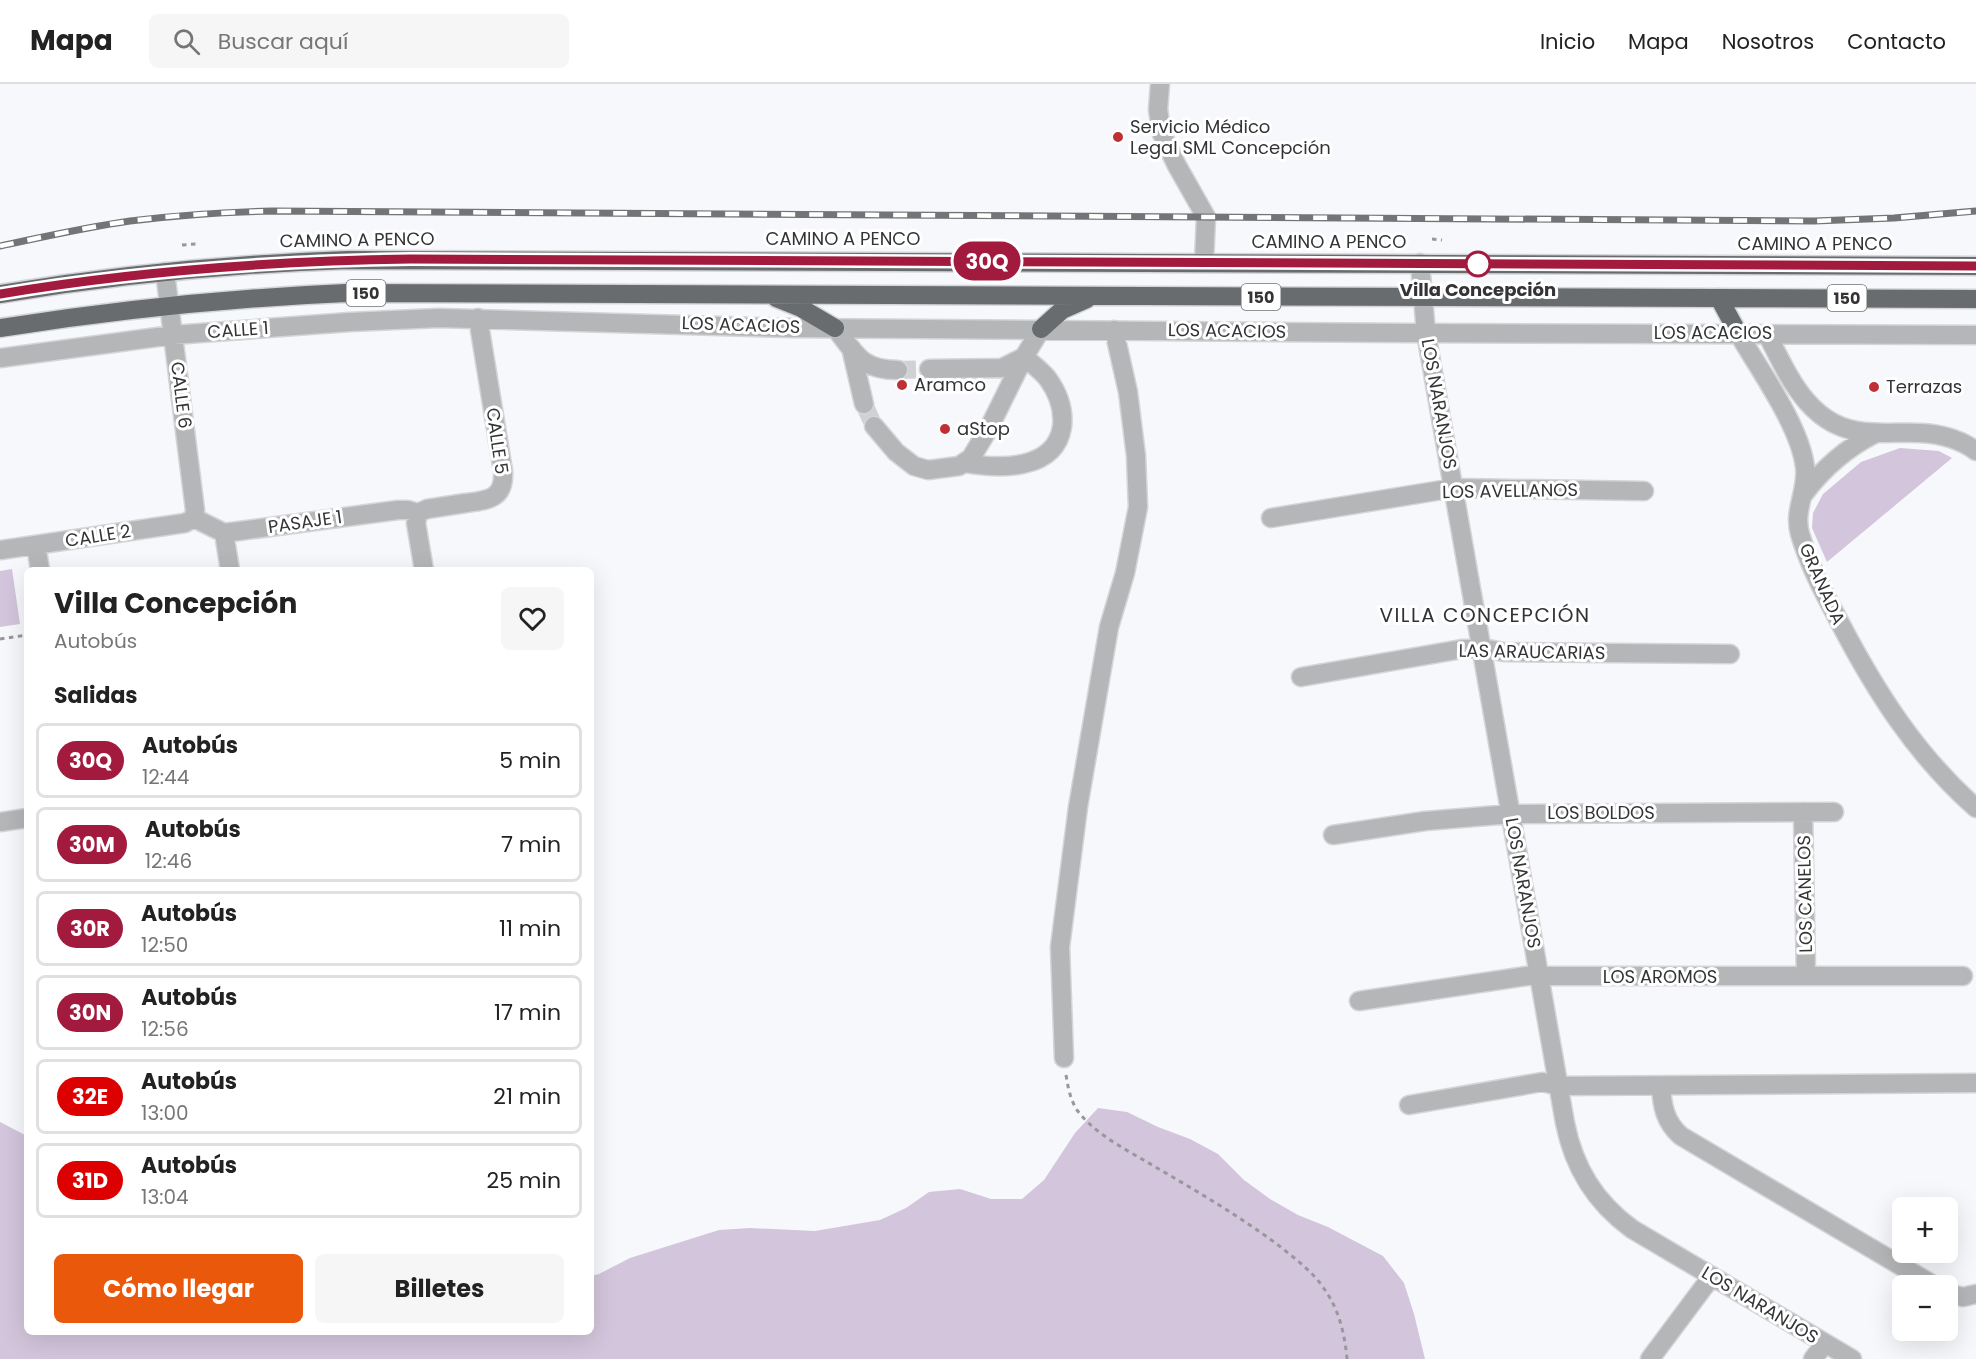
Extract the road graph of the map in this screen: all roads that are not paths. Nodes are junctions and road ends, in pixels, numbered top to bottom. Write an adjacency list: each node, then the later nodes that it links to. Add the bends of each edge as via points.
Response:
1 (1160, 84): 2 (street, via 1158,110 1162,134 1206,217)
2 (1204, 262): 3 (highway, CAMINO A PENCO / 150); 5 (highway, CAMINO A PENCO / 150, via 411,259 274,262)
3 (1420, 263): 4 (highway, CAMINO A PENCO / 150); 9 (street, LOS NARANJOS)
4 (1976, 266)
5 (165, 272): 6 (highway, CAMINO A PENCO / 150); 12 (street, CALLE 6)
6 (0, 294)
7 (766, 294): 8 (highway, 150); 12 (highway, 150, via 346,293); 15 (highway)
8 (1101, 296): 9 (highway, 150); 16 (highway, via 1062,310)
9 (1422, 297): 10 (highway, 150); 18 (street, LOS NARANJOS)
10 (1719, 298): 11 (highway, 150); 19 (highway)
11 (1976, 299)
12 (169, 305): 14 (highway, 150); 21 (street, CALLE 6)
13 (478, 318): 15 (street, LOS ACACIOS); 21 (street, CALLE 1, via 350,322); 36 (street, CALLE 5, via 503,483 488,500)
14 (0, 328)
15 (835, 328): 16 (street, LOS ACACIOS); 23 (street)
16 (1041, 329): 17 (street, LOS ACACIOS); 24 (street)
17 (1114, 330): 18 (street, LOS ACACIOS); 59 (street, via 1129,403 1138,507 1109,627 1078,807 1060,947)
18 (1426, 333): 19 (street, LOS ACACIOS); 33 (street, LOS NARANJOS)
19 (1738, 333): 20 (street, LOS ACACIOS); 35 (street, GRANADA, via 1795,434 1805,469)
20 (1767, 334): 22 (street, LOS ACACIOS); 30 (street, via 1790,378 1815,411 1843,428)
21 (173, 335): 25 (street, CALLE 1); 37 (street, CALLE 6)
22 (1976, 335)
23 (851, 347): 26 (street, via 872,367); 28 (street)
24 (1024, 357): 27 (street, via 1002,368); 32 (street, via 989,428); 32 (street, via 1048,380 1058,398 1063,416 1058,439 1048,453 1029,463 1002,467)
25 (0, 358)
26 (898, 369)
27 (930, 369)
28 (864, 404)
29 (874, 426): 32 (street, via 914,466 928,470)
30 (1876, 433): 31 (street, via 1944,436); 35 (street, via 1839,456)
31 (1976, 451)
32 (965, 463)
33 (1454, 488): 34 (street, LOS AVELLANOS); 38 (street, LOS AVELLANOS); 45 (street, LOS NARANJOS)
34 (1644, 491)
35 (1803, 495): 48 (street, GRANADA, via 1797,514 1802,539 1822,589 1873,684 1906,734)
36 (418, 513): 39 (street, PASAJE 1, via 398,510); 44 (street, via 416,523)
37 (194, 518): 39 (street); 40 (street, CALLE 2, via 185,523)
38 (1270, 518)
39 (224, 533): 43 (street)
40 (36, 545): 41 (street, CALLE 2); 42 (street)
41 (0, 550)
42 (40, 567)
43 (230, 567)
44 (423, 567)
45 (1482, 648): 46 (street, LAS ARAUCARIAS, via 1504,652); 47 (street, LAS ARAUCARIAS); 51 (street, LOS NARANJOS)
46 (1730, 654)
47 (1301, 677)
48 (1974, 801)
49 (1834, 812): 50 (street, LOS BOLDOS)
50 (1803, 813): 51 (street, LOS BOLDOS); 55 (street, LOS CANELOS)
51 (1511, 814): 54 (street, LOS BOLDOS, via 1425,821); 57 (street, LOS NARANJOS)
52 (24, 818): 53 (street)
53 (0, 822)
54 (1333, 835)
55 (1806, 976): 56 (street, LOS AROMOS); 57 (street, LOS AROMOS)
56 (1963, 976)
57 (1539, 977): 58 (street, LOS AROMOS, via 1515,977); 61 (street, LOS NARANJOS)
58 (1359, 1001)
59 (1064, 1058)
60 (1976, 1083): 62 (street)
61 (1558, 1086): 62 (street); 63 (street, via 1542,1082); 65 (street, LOS NARANJOS, via 1573,1155 1597,1197 1632,1229)
62 (1661, 1086): 64 (street, via 1664,1112 1681,1136)
63 (1408, 1105)
64 (1916, 1275)
65 (1712, 1276): 68 (street, LOS NARANJOS); 69 (street)
66 (1976, 1294): 67 (street)
67 (1958, 1296)
68 (1825, 1343): 70 (street); 71 (street, LOS NARANJOS)
69 (1650, 1359)
70 (1813, 1359)
71 (1852, 1359)

